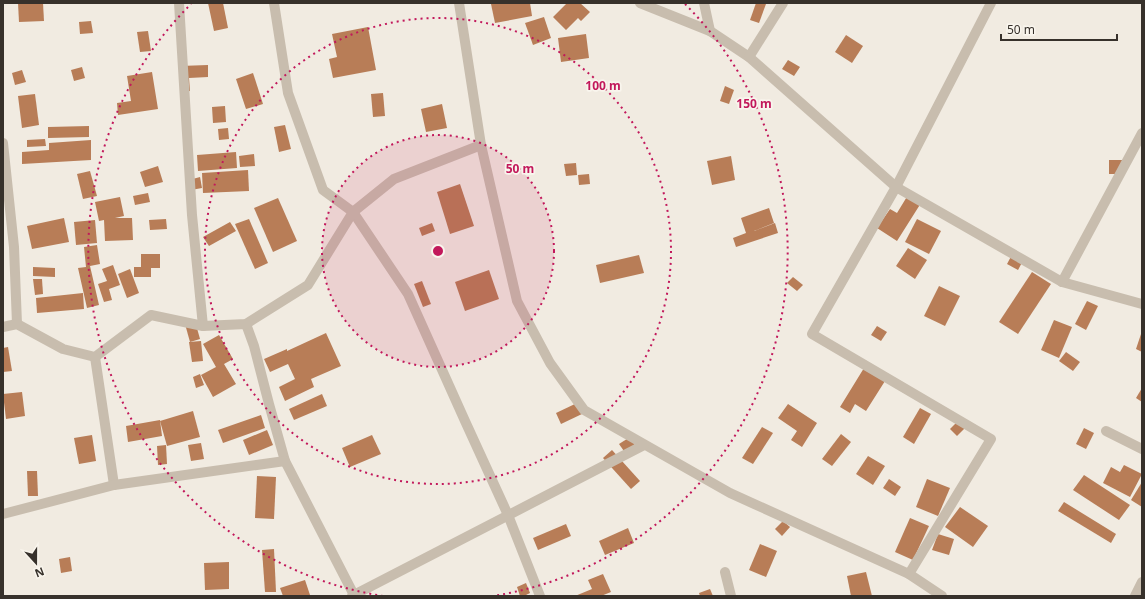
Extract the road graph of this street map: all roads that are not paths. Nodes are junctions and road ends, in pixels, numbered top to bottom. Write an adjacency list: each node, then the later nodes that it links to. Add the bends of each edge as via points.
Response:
1 (179, 3): 19 (street, via 192,215)
2 (274, 3): 14 (street, via 288,93 323,190)
3 (460, 3): 12 (street)
4 (640, 3): 8 (street)
5 (704, 3): 8 (street)
6 (783, 3): 9 (street)
7 (990, 3): 13 (street)
8 (710, 31): 9 (street)
9 (749, 57): 13 (street)
10 (1142, 133): 15 (street)
11 (3, 143): 17 (street, via 14,247)
12 (481, 145): 14 (street, via 394,179); 23 (street, via 517,301 550,363 584,410)
13 (896, 187): 15 (street); 30 (street, via 812,334 992,439)
14 (353, 212): 18 (street, via 308,285); 28 (street, via 408,294)
15 (1062, 282): 16 (street)
16 (1142, 304)
17 (17, 324): 20 (street); 21 (street, via 63,349)
18 (246, 324): 19 (street); 25 (street)
19 (203, 326): 21 (street, via 151,315)
20 (3, 327)
21 (96, 357): 26 (street)
22 (1106, 431): 24 (street)
23 (644, 445): 28 (street); 30 (street, via 730,492)
24 (1142, 448)
25 (285, 461): 26 (street); 32 (street)
26 (114, 485): 27 (street)
27 (3, 514)
28 (508, 515): 32 (street); 33 (street)
29 (725, 572): 34 (street)
30 (908, 574): 35 (street)
31 (1142, 582): 36 (street)
32 (353, 596)
33 (540, 596)
34 (731, 596)
35 (942, 596)
36 (1135, 596)

